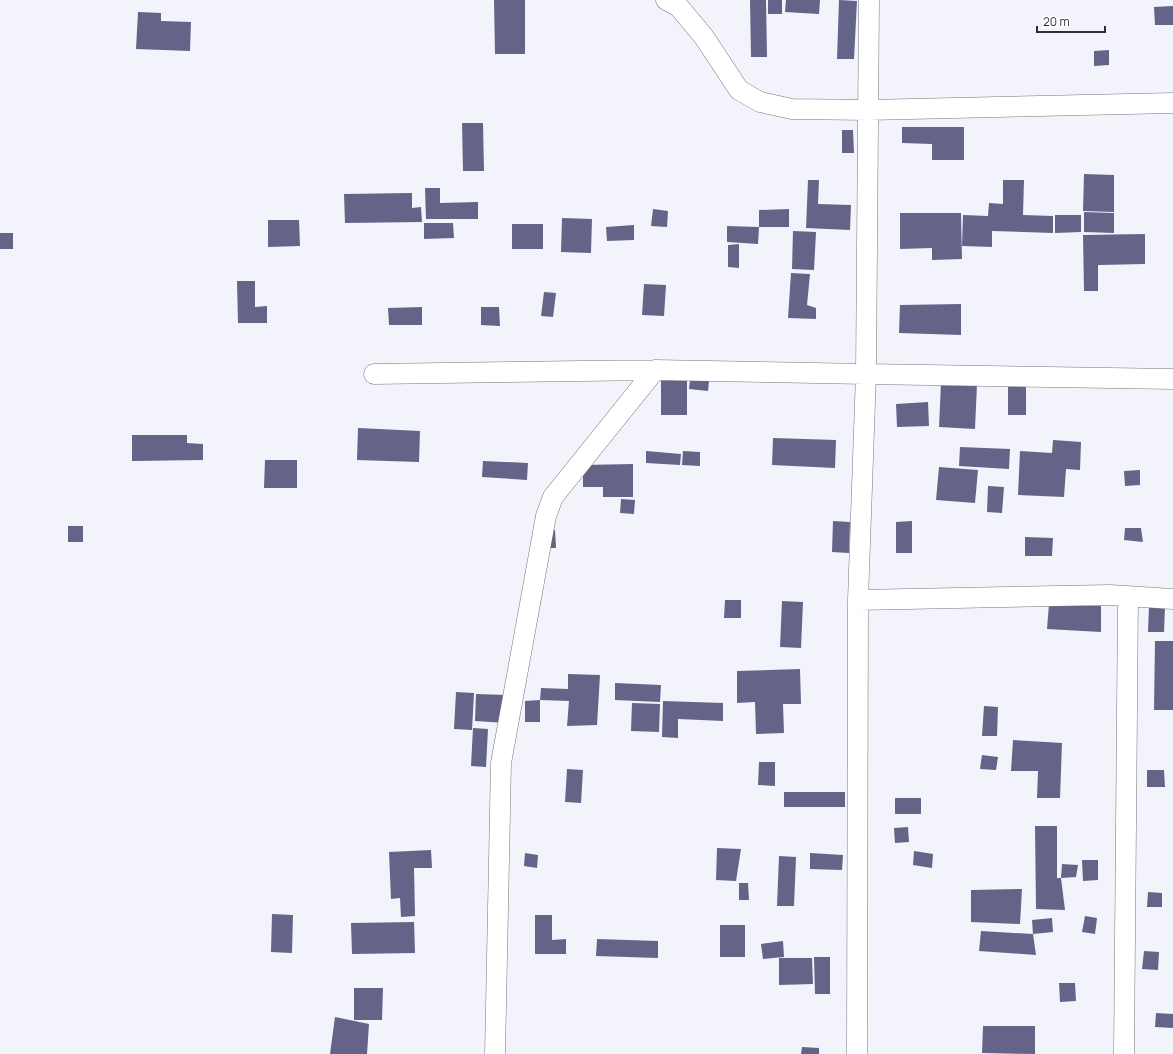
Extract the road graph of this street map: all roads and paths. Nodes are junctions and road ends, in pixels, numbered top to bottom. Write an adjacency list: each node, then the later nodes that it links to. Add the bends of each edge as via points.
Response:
1 (666, 0): 4 (street, via 679,7 704,37 739,90 760,102 792,109)
2 (869, 0): 4 (street)
3 (1173, 103): 4 (street)
4 (868, 110): 7 (street)
5 (655, 370): 6 (street); 7 (street); 12 (street, via 553,497 546,516 501,763)
6 (374, 374)
7 (866, 374): 8 (street); 11 (street)
8 (1173, 379)
9 (1128, 596): 10 (street); 11 (street); 14 (street)
10 (1173, 599)
11 (858, 600): 13 (street)
12 (495, 1054)
13 (857, 1054)
14 (1124, 1054)

